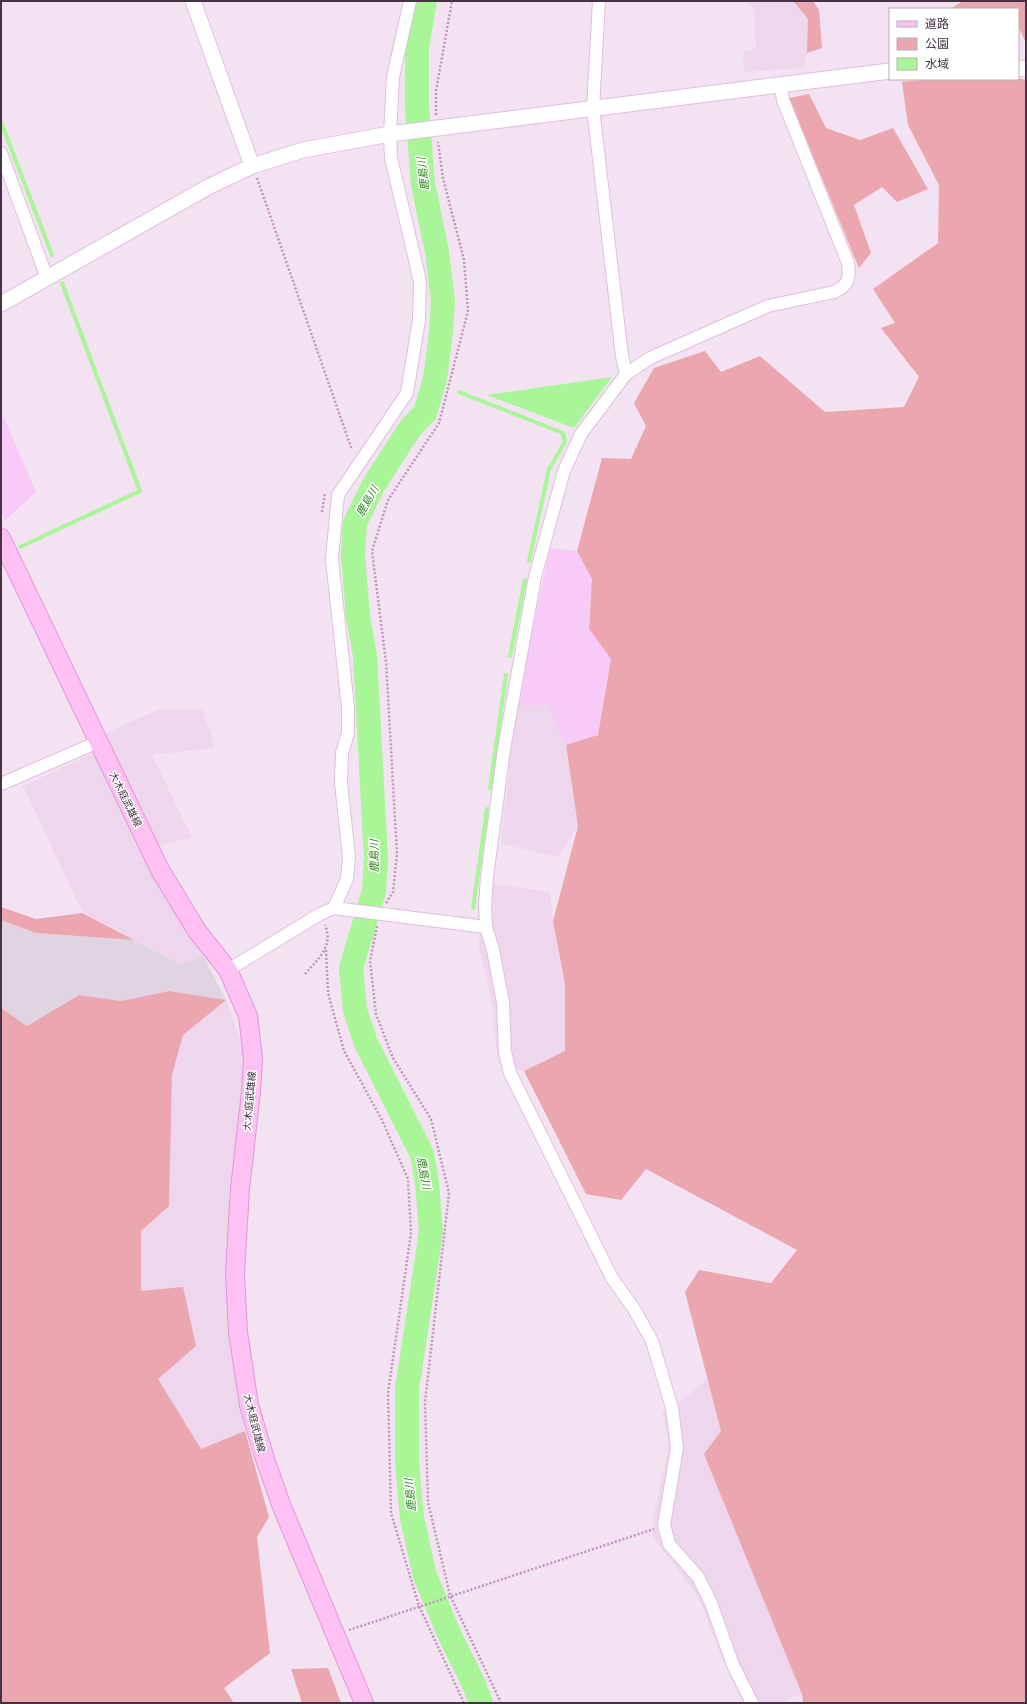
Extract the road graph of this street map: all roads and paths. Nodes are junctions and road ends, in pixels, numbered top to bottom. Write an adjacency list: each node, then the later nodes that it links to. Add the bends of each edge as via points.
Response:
1 (193, 1): 11 (street)
2 (410, 1): 9 (street, via 393,78)
3 (452, 1): 8 (path, via 436,90)
4 (599, 1): 7 (street)
5 (889, 71): 6 (street)
6 (780, 84): 7 (street); 14 (street, via 783,100 848,263 848,280 843,288 834,292 768,306 650,358)
7 (593, 108): 8 (street); 14 (street)
8 (436, 128): 9 (street)
9 (390, 134): 11 (street, via 302,150); 21 (street, via 391,158 420,280 419,320 407,393 338,495 332,559 348,708 348,733 342,753 341,782 349,857 347,879)
10 (1, 153): 12 (street)
11 (252, 166): 12 (street); 15 (path, via 352,450)
12 (47, 278): 13 (street)
13 (1, 304)
14 (626, 374): 23 (street, via 581,434 564,471 535,577 504,749 484,905)
15 (351, 456)
16 (326, 491): 17 (path, via 323,498)
17 (322, 520)
18 (1, 538): 19 (main road, 大木庭武雄線)
19 (98, 742): 20 (street); 25 (main road, 大木庭武雄線, via 160,870 197,931)
20 (1, 784)
21 (338, 908): 22 (street); 23 (street)
22 (320, 914): 24 (path, via 328,931); 25 (street)
23 (486, 928): 27 (street, via 493,950 502,1003 505,1052 510,1073 612,1278 652,1341 672,1408 677,1448)
24 (326, 950): 26 (path); 28 (path, via 328,993 344,1051 382,1120 408,1179 411,1233 388,1393 391,1513)
25 (228, 970): 29 (main road, 大木庭武雄線, via 248,1016 253,1058 252,1092 240,1189 235,1274 238,1332 249,1405 282,1507)
26 (305, 974)
27 (664, 1526): 28 (path); 32 (street, via 669,1544 698,1577 711,1603 733,1665)
28 (419, 1606): 29 (path); 31 (path)
29 (335, 1634): 30 (main road, 大木庭武雄線)
30 (364, 1703)
31 (464, 1703)
32 (752, 1703)

